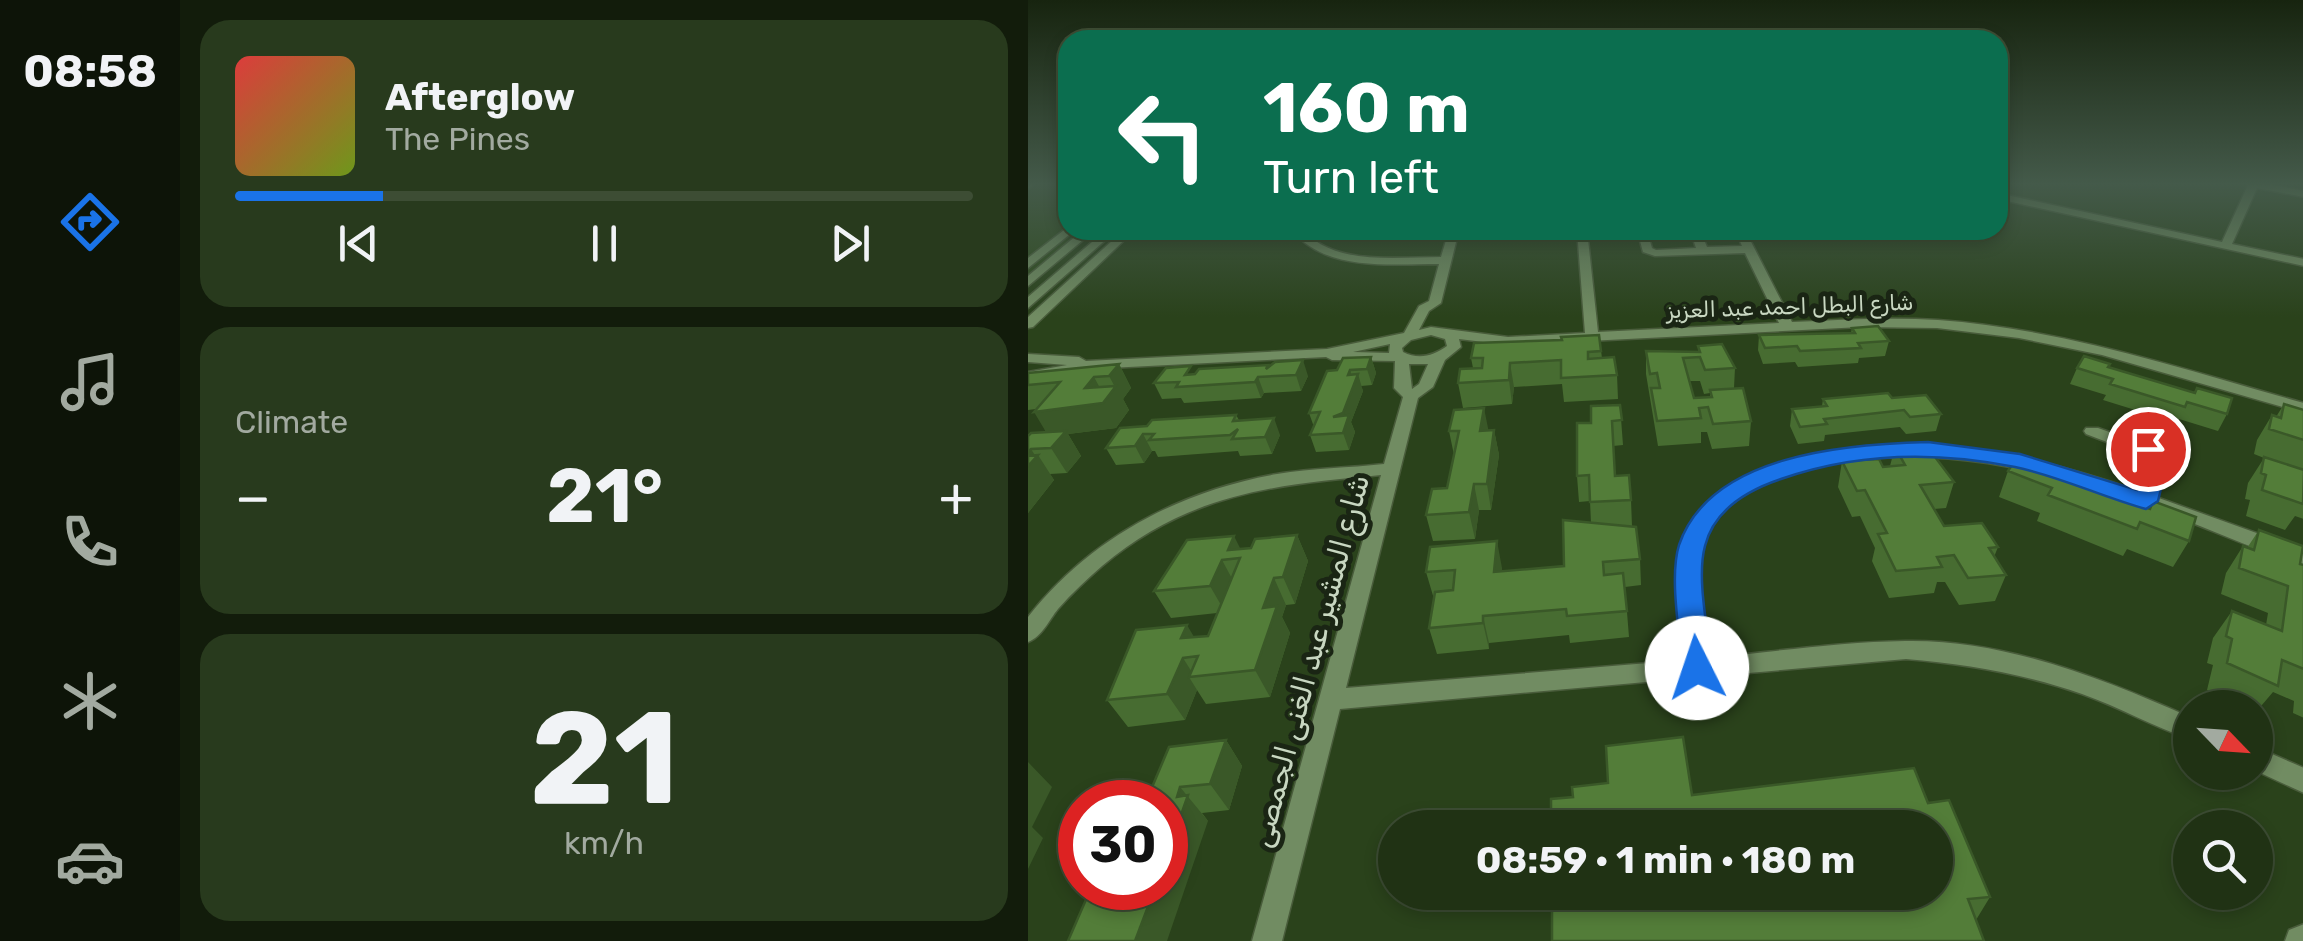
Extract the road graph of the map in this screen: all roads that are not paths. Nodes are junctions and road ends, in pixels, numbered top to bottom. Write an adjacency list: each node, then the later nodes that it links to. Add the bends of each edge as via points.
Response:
1 (2163, 229): 14 (street)
2 (2173, 229): 14 (street)
3 (2234, 229): 14 (street)
4 (1058, 240): 20 (street)
5 (1078, 240): 21 (street)
6 (1101, 240): 23 (street)
7 (1119, 240): 24 (street)
8 (1306, 240): 18 (street, via 1346,256)
9 (1451, 240): 18 (street)
10 (1583, 240): 28 (street)
11 (1645, 240): 16 (street, via 1649,251)
12 (1699, 240): 16 (street)
13 (1745, 240): 15 (street)
14 (2228, 242): 17 (street); 19 (street)
15 (1749, 249): 16 (street); 25 (street)
16 (1702, 251)
17 (2304, 252)
18 (1446, 260): 22 (street)
19 (2304, 263)
20 (1028, 264)
21 (1028, 282)
22 (1435, 303): 26 (street, via 1444,308); 27 (street)
23 (1028, 304)
24 (1028, 324)
25 (1787, 326): 28 (street, شارع البطل احمد عبد العزيز); 37 (street, شارع البطل احمد عبد العزيز, via 1898,322 2019,334)
26 (1445, 333): 27 (street, شارع البطل احمد عبد العزيز); 29 (street, شارع البطل احمد عبد العزيز); 31 (street, via 1455,343)
27 (1407, 336): 30 (street); 33 (street, via 1395,347)
28 (1592, 336): 29 (street, شارع البطل احمد عبد العزيز)
29 (1508, 341): 31 (street, شارع البطل احمد عبد العزيز)
30 (1327, 353): 33 (street); 34 (street)
31 (1441, 356): 33 (street, شارع البطل احمد عبد العزيز); 36 (street, شارع المشير عبد الغنى الجمصى, via 1425,387)
32 (1028, 358): 34 (street)
33 (1401, 358): 36 (street, شارع المشير عبد الغنى الجمصى, via 1402,388)
34 (1089, 364): 35 (street)
35 (1028, 376)
36 (1410, 396): 39 (street, شارع المشير عبد الغنى الجمصى)
37 (2304, 408)
38 (2092, 430): 40 (street, via 2155,454)
39 (1391, 469): 42 (street, via 1278,480 1163,517 1091,564); 44 (street, شارع المشير عبد الغنى الجمصى)
40 (2146, 501): 41 (street); 43 (street, via 2020,461 1928,448 1846,453 1770,473 1726,495 1698,528 1689,564)
41 (2304, 558)
42 (1028, 633)
43 (1697, 668): 44 (street); 45 (street, via 1906,650 1975,655 2076,679)
44 (1330, 700): 48 (street, شارع المشير عبد الغنى الجمصى)
45 (2173, 721)
46 (2273, 767): 47 (street)
47 (2304, 782)
48 (1267, 941)

